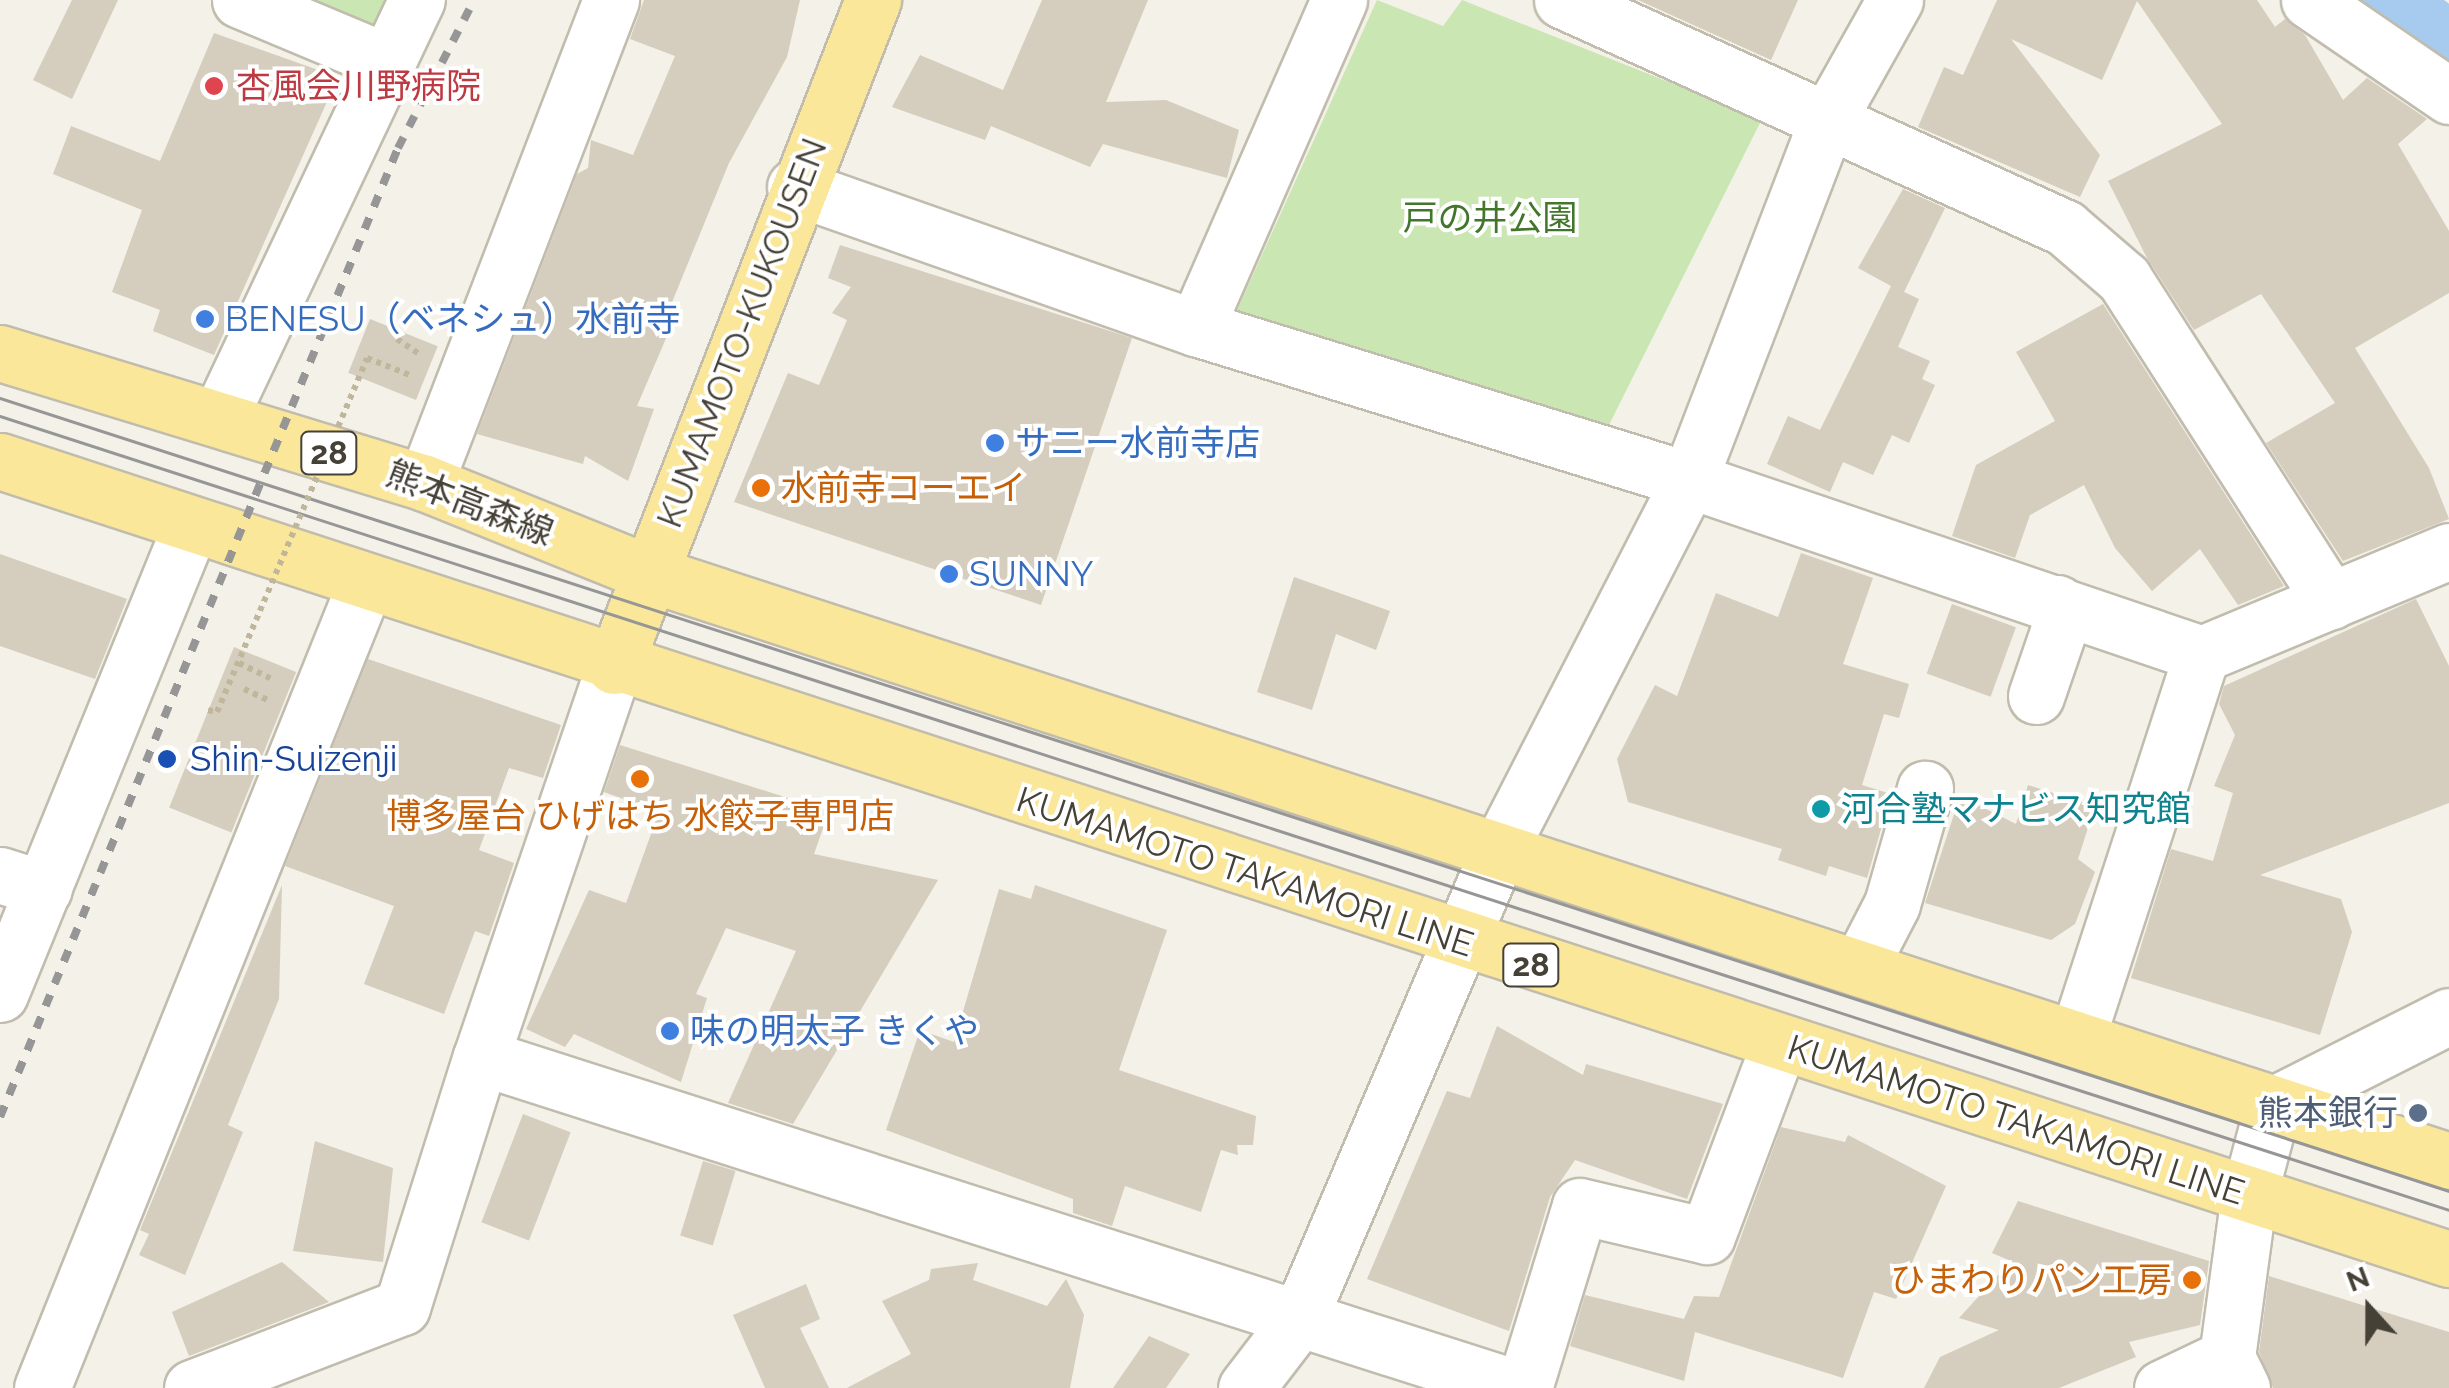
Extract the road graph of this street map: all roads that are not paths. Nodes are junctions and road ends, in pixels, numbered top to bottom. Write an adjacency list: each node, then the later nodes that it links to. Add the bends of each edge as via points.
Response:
1 (240, 0): 9 (street)
2 (417, 0): 9 (street)
3 (611, 0): 18 (street)
4 (873, 0): 12 (main road, KUMAMOTO-KUKOUSEN)
5 (1339, 0): 13 (street)
6 (1562, 0): 11 (street)
7 (1894, 0): 11 (street)
8 (2308, 0): 10 (street)
9 (388, 62): 15 (street)
10 (2448, 94)
11 (1827, 121): 17 (street); 23 (street, via 2065,228 2124,279)
12 (796, 186): 13 (street); 21 (main road, KUMAMOTO-KUKOUSEN)
13 (1196, 328): 17 (street)
14 (0, 353): 15 (main road, 熊本高森線 / 28)
15 (219, 418): 18 (main road, 熊本高森線 / 28)
16 (0, 461): 19 (main road, 28)
17 (1690, 480): 24 (street); 29 (street)
18 (425, 483): 21 (main road, 熊本高森線 / 28)
19 (191, 525): 22 (main road, 28); 30 (street)
20 (2449, 551): 23 (street)
21 (651, 574): 26 (main road, KUMAMOTO-KUKOUSEN); 29 (main road, 28)
22 (364, 584): 26 (main road, 28); 46 (street)
23 (2331, 601): 25 (street)
24 (2057, 602): 25 (street); 27 (street, via 2059,629)
25 (2202, 654): 35 (street)
26 (614, 666): 31 (main road, KUMAMOTO TAKAMORI LINE / 28); 37 (street)
27 (2036, 696)
28 (1925, 789): 32 (street, via 1892,904)
29 (1498, 852): 31 (street); 32 (main road, 28)
30 (22, 882): 33 (street)
31 (1458, 942): 36 (main road, KUMAMOTO TAKAMORI LINE / 28); 42 (street)
32 (1858, 968): 35 (main road, 28)
33 (0, 994)
34 (2449, 1016): 38 (street)
35 (2077, 1038): 38 (main road, 28)
36 (1778, 1044): 40 (main road, KUMAMOTO TAKAMORI LINE / 28); 48 (street, via 1706,1236 1580,1206)
37 (481, 1057): 42 (street); 47 (street, via 402,1306)
38 (2273, 1105): 39 (main road, 28); 40 (street)
39 (2449, 1162)
40 (2249, 1195): 41 (main road, KUMAMOTO TAKAMORI LINE / 28); 43 (street)
41 (2449, 1259)
42 (1298, 1319): 44 (street); 45 (street)
43 (2234, 1372): 49 (street)
44 (1453, 1378): 48 (street)
45 (1251, 1386)
46 (42, 1388)
47 (192, 1388)
48 (1521, 1388)
49 (2162, 1388)

